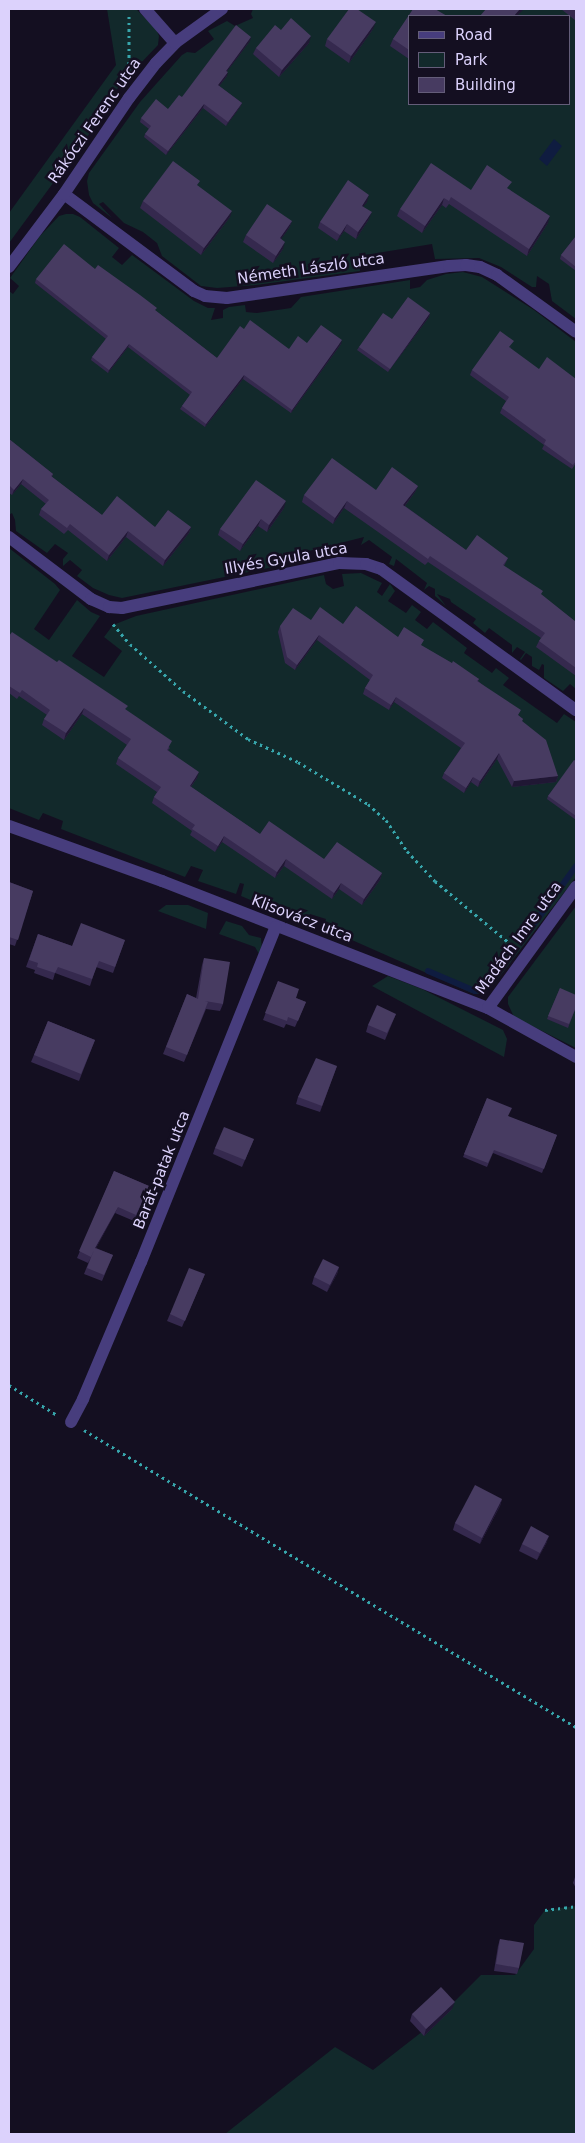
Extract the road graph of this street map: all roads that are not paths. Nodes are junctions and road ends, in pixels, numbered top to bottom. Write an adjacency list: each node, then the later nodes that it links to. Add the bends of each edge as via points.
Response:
1 (145, 9): 3 (street)
2 (222, 9): 3 (street, Rákóczi Ferenc utca)
3 (175, 42): 4 (street, Rákóczi Ferenc utca, via 129,98)
4 (64, 194): 5 (street, Rákóczi Ferenc utca); 6 (street, Németh László utca, via 205,296 227,298 466,265 497,274)
5 (9, 267)
6 (576, 332)
7 (9, 538): 8 (street, Illyés Gyula utca, via 91,599 122,608 340,563 357,562 373,566)
8 (576, 710)
9 (9, 826): 11 (street, Klisovácz utca, via 162,881)
10 (576, 887): 12 (street, Madách Imre utca)
11 (276, 927): 12 (street, Klisovácz utca); 14 (street, Barát-patak utca, via 141,1262)
12 (488, 1008): 13 (street, Klisovácz utca)
13 (576, 1057)
14 (71, 1422)

